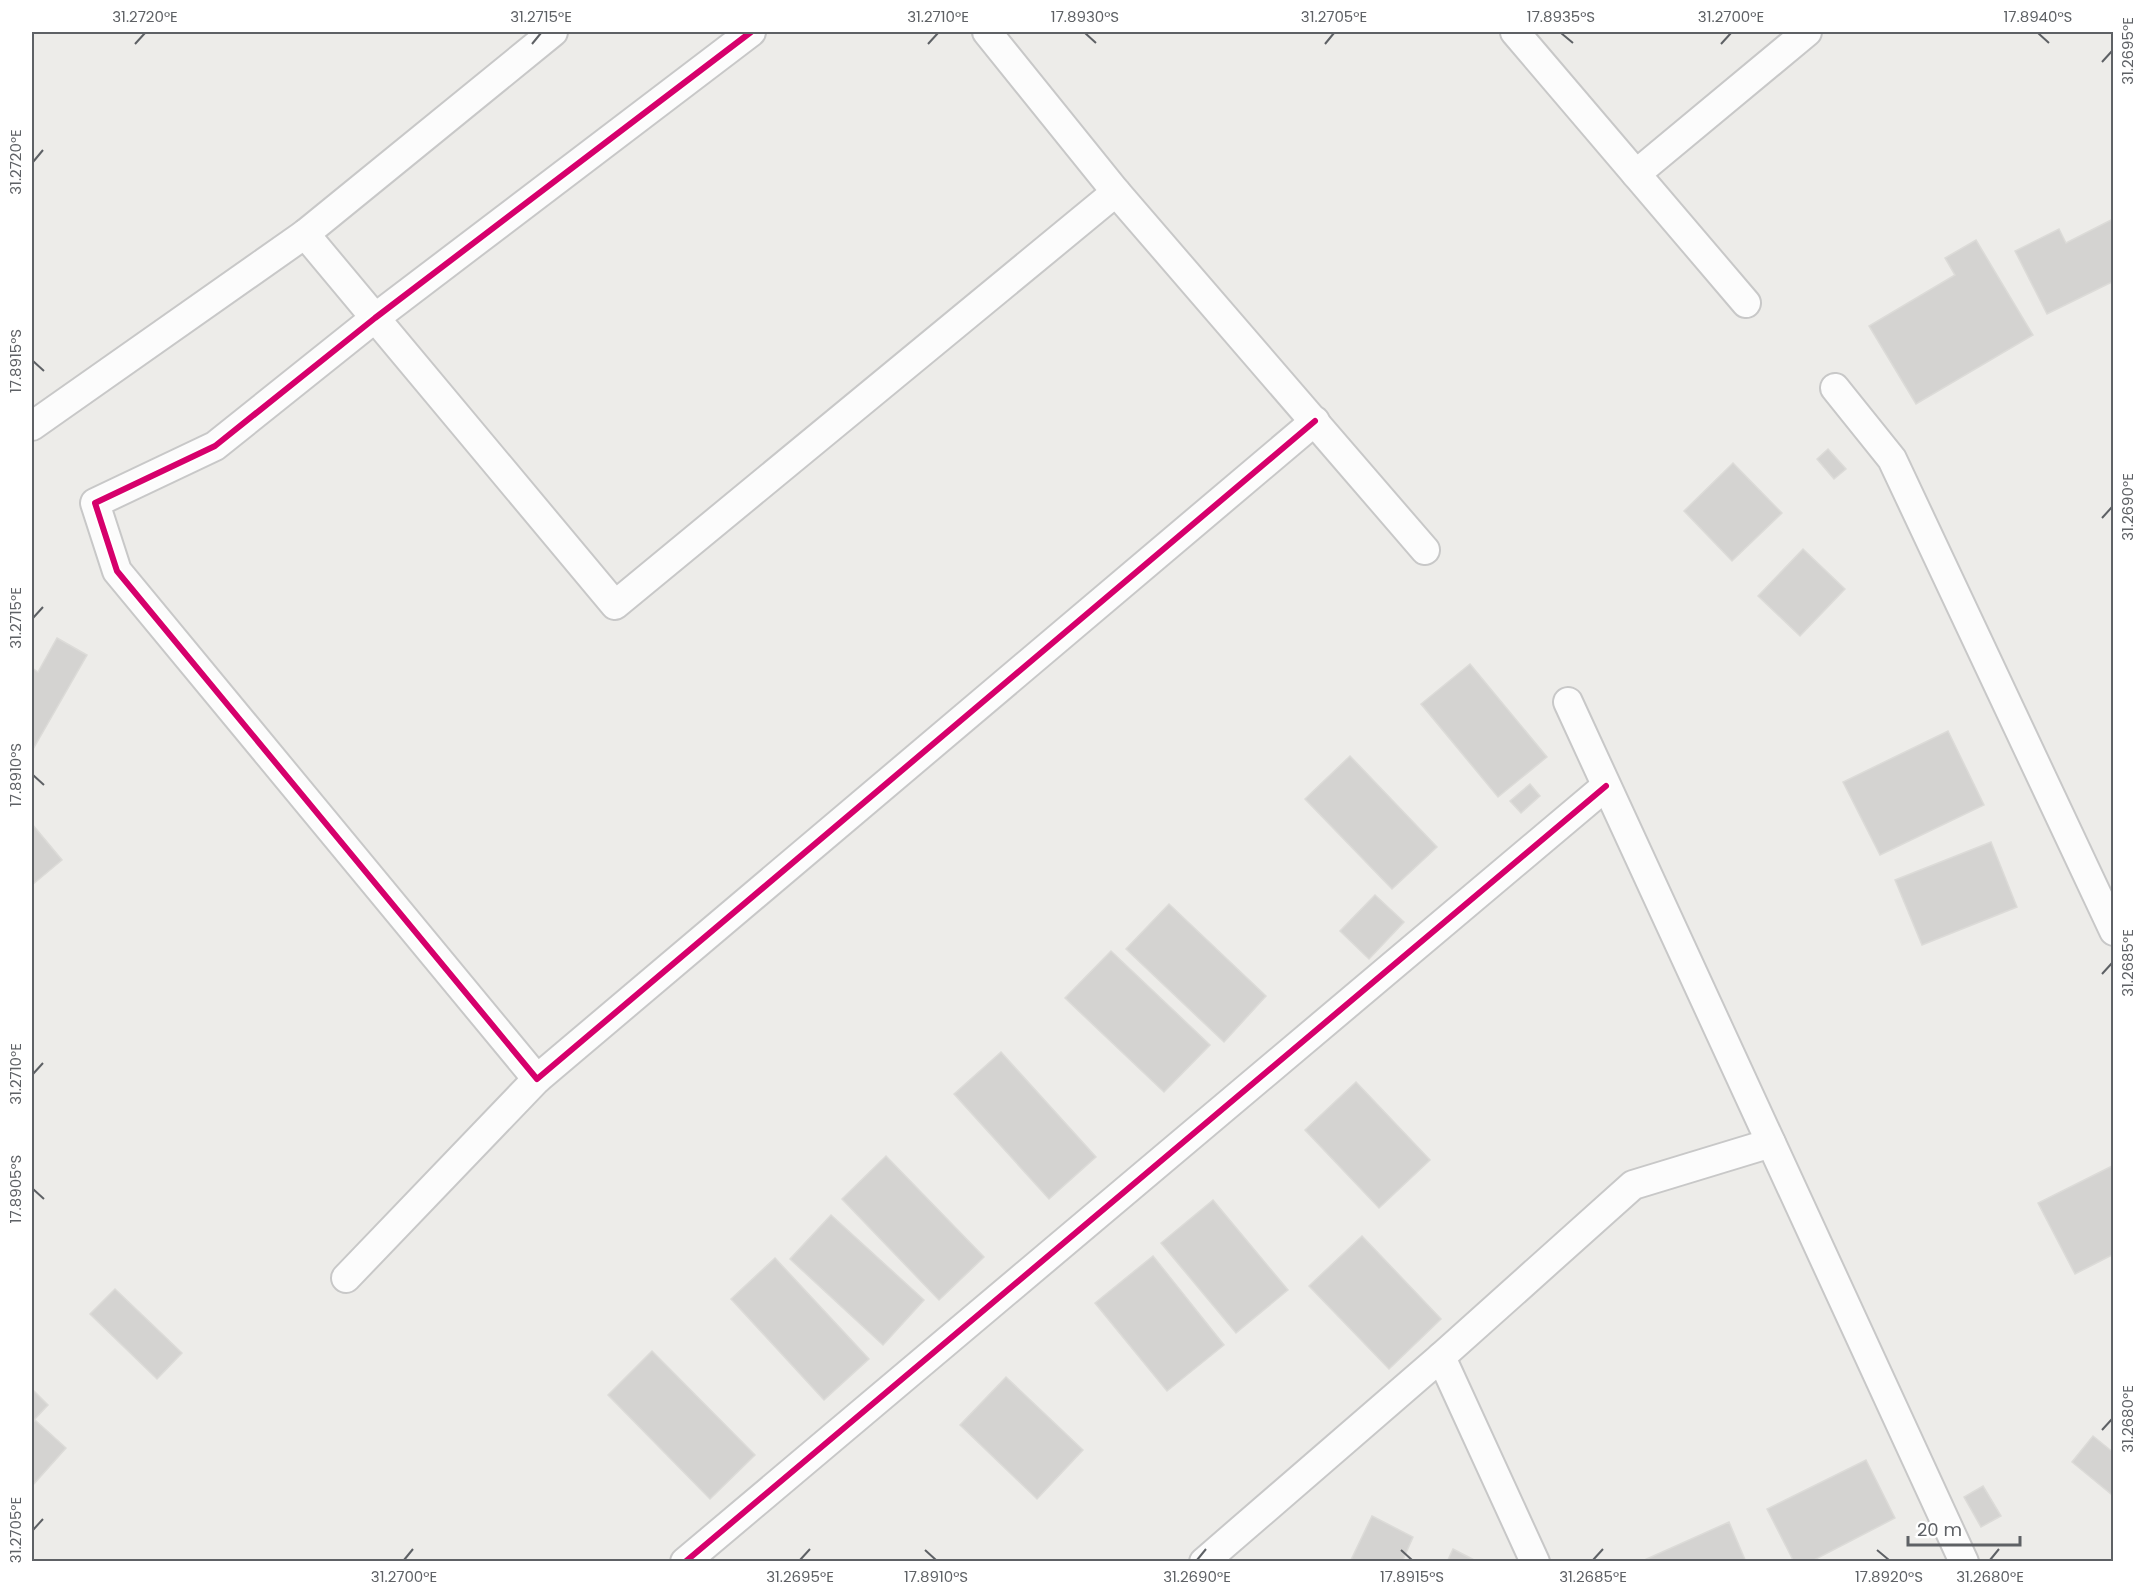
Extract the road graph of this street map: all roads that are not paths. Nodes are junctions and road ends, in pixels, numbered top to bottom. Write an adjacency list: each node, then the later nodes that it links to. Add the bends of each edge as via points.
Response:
1 (554, 32): 8 (street)
2 (751, 32): 10 (street)
3 (987, 32): 7 (street)
4 (1515, 32): 6 (street)
5 (1807, 32): 6 (street)
6 (1636, 174): 9 (street)
7 (1116, 192): 10 (street, via 615,605); 12 (street)
8 (305, 234): 10 (street); 13 (street)
9 (1746, 303)
10 (375, 318): 18 (street, via 215,446 95,503 117,571)
11 (1834, 388): 17 (street, via 1892,459)
12 (1316, 421): 14 (street); 18 (street)
13 (32, 426)
14 (1425, 549)
15 (1568, 702): 16 (street)
16 (1606, 786): 19 (street); 22 (street)
17 (2114, 931)
18 (537, 1078): 20 (street)
19 (1771, 1143): 21 (street, via 1633,1185); 25 (street)
20 (346, 1278)
21 (1442, 1357): 23 (street); 24 (street)
22 (685, 1562)
23 (1204, 1562)
24 (1535, 1562)
25 (1964, 1562)

